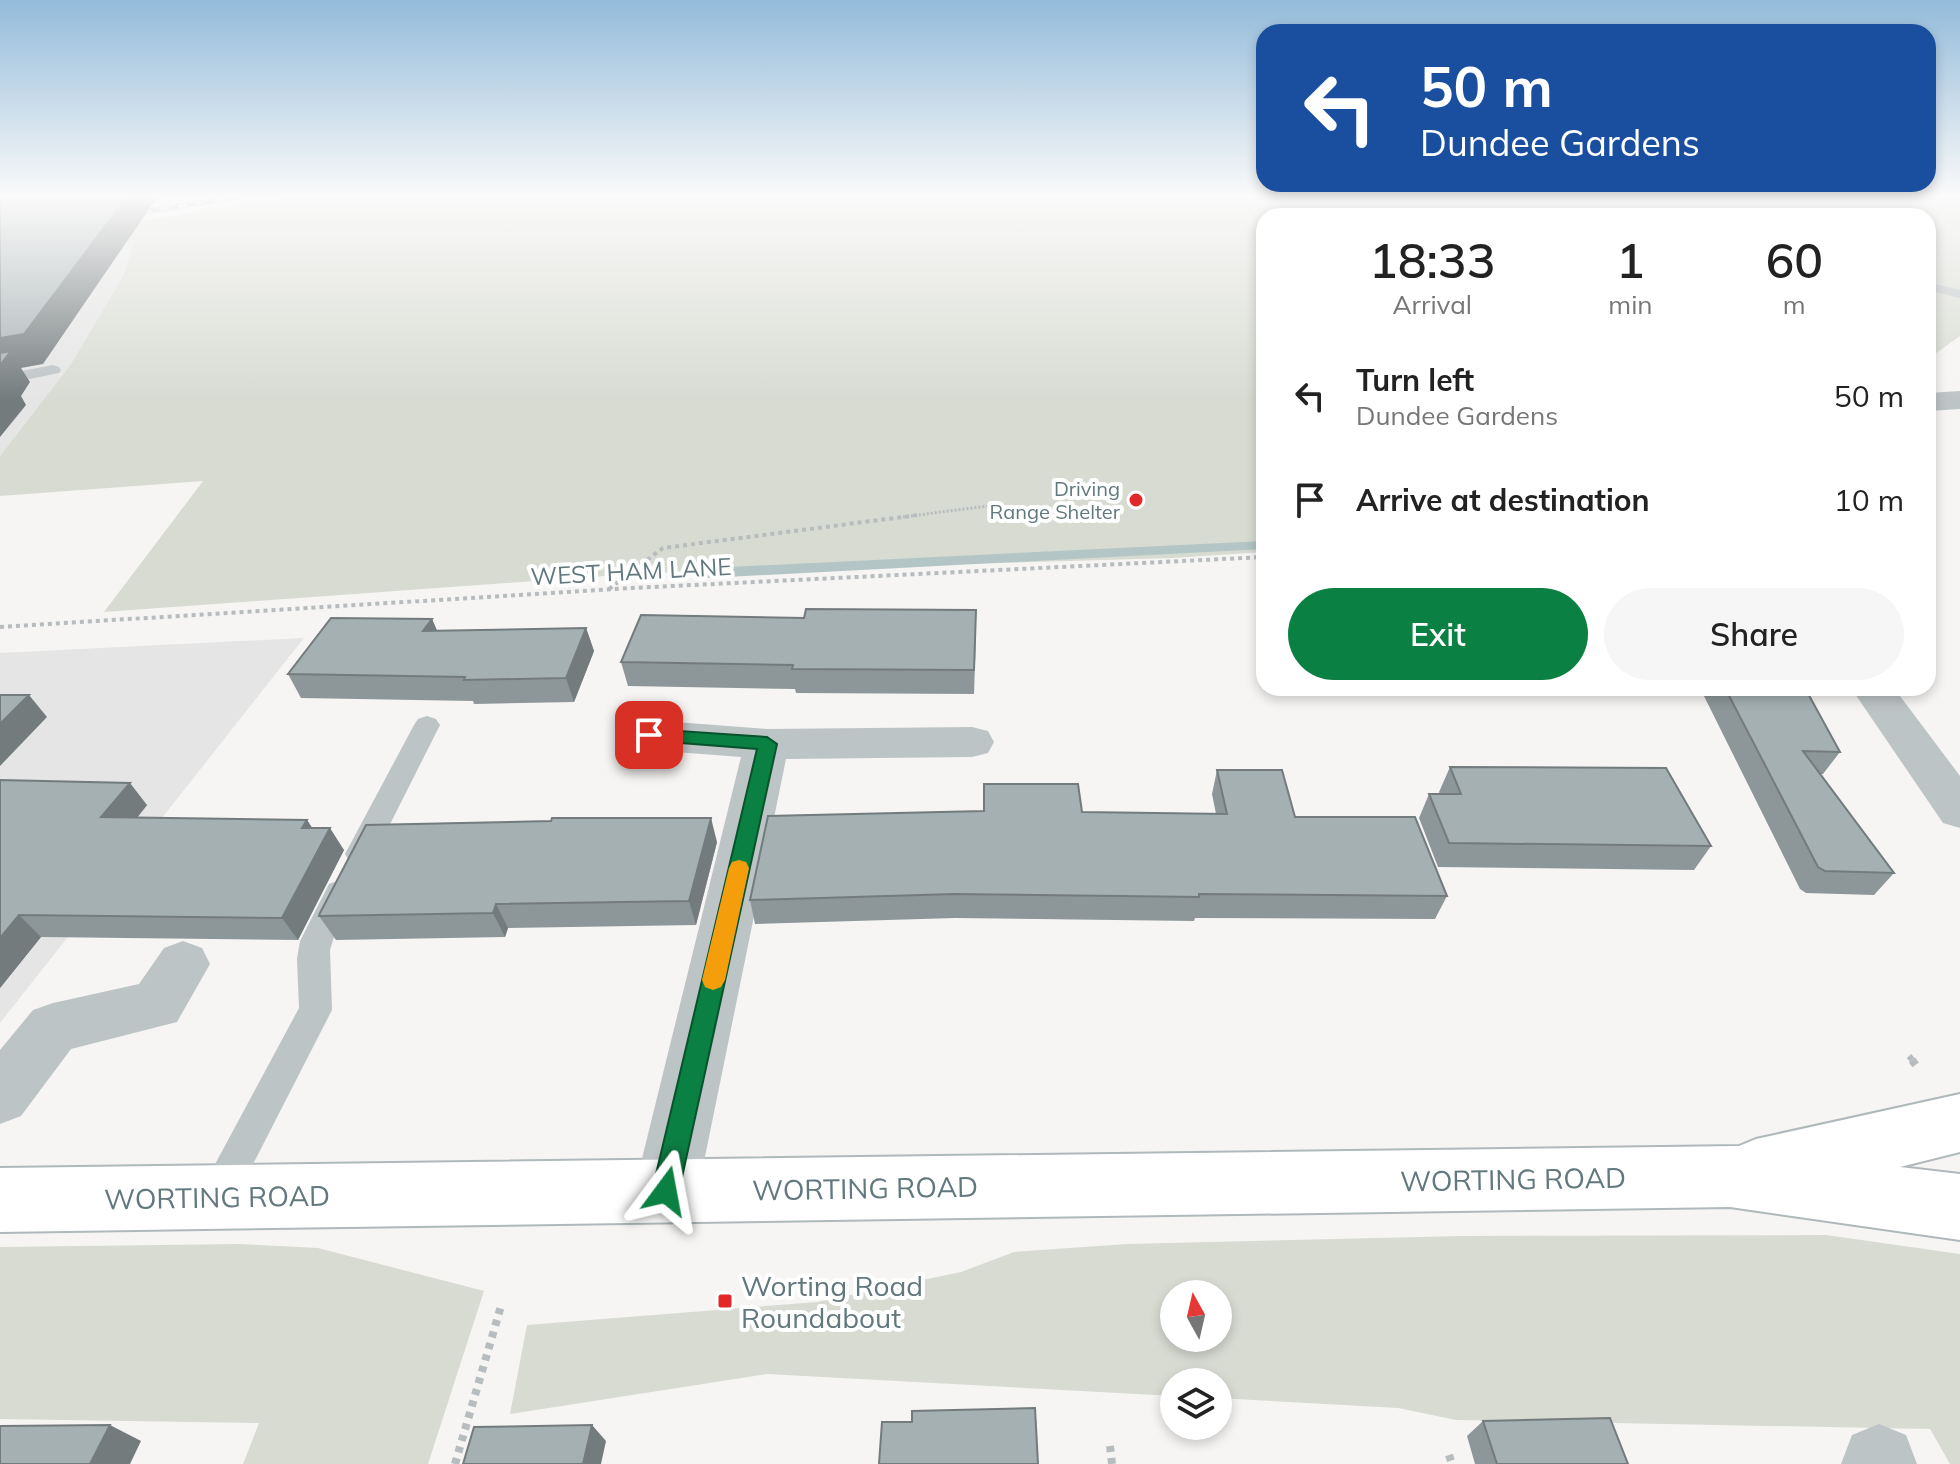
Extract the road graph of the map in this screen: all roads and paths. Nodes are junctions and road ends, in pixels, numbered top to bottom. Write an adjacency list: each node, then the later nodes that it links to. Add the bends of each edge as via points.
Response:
1 (1936, 288): 2 (lane)
2 (1960, 294)
3 (53, 370): 4 (lane)
4 (0, 380)
5 (1960, 400): 6 (street)
6 (1936, 402)
7 (995, 505): 9 (path, via 663,548)
8 (1256, 557): 9 (path, WEST HAM LANE)
9 (609, 589): 10 (path, WEST HAM LANE)
10 (0, 627)
11 (1878, 696): 16 (street)
12 (427, 725): 22 (lane, via 317,936 315,1010)
13 (649, 735): 15 (street)
14 (972, 742): 15 (street)
15 (767, 744): 21 (street)
16 (1959, 809)
17 (183, 964): 18 (street, via 157,1005 53,1028)
18 (0, 1096)
19 (1960, 1123): 20 (main road, WORTING ROAD)
20 (1730, 1176): 21 (main road, WORTING ROAD); 24 (main road, WORTING ROAD)
21 (666, 1191): 22 (main road, WORTING ROAD)
22 (216, 1197): 23 (main road, WORTING ROAD)
23 (0, 1200)
24 (1960, 1207)
25 (501, 1306): 27 (path)
26 (1110, 1446): 28 (path)
27 (455, 1464)
28 (1112, 1464)

